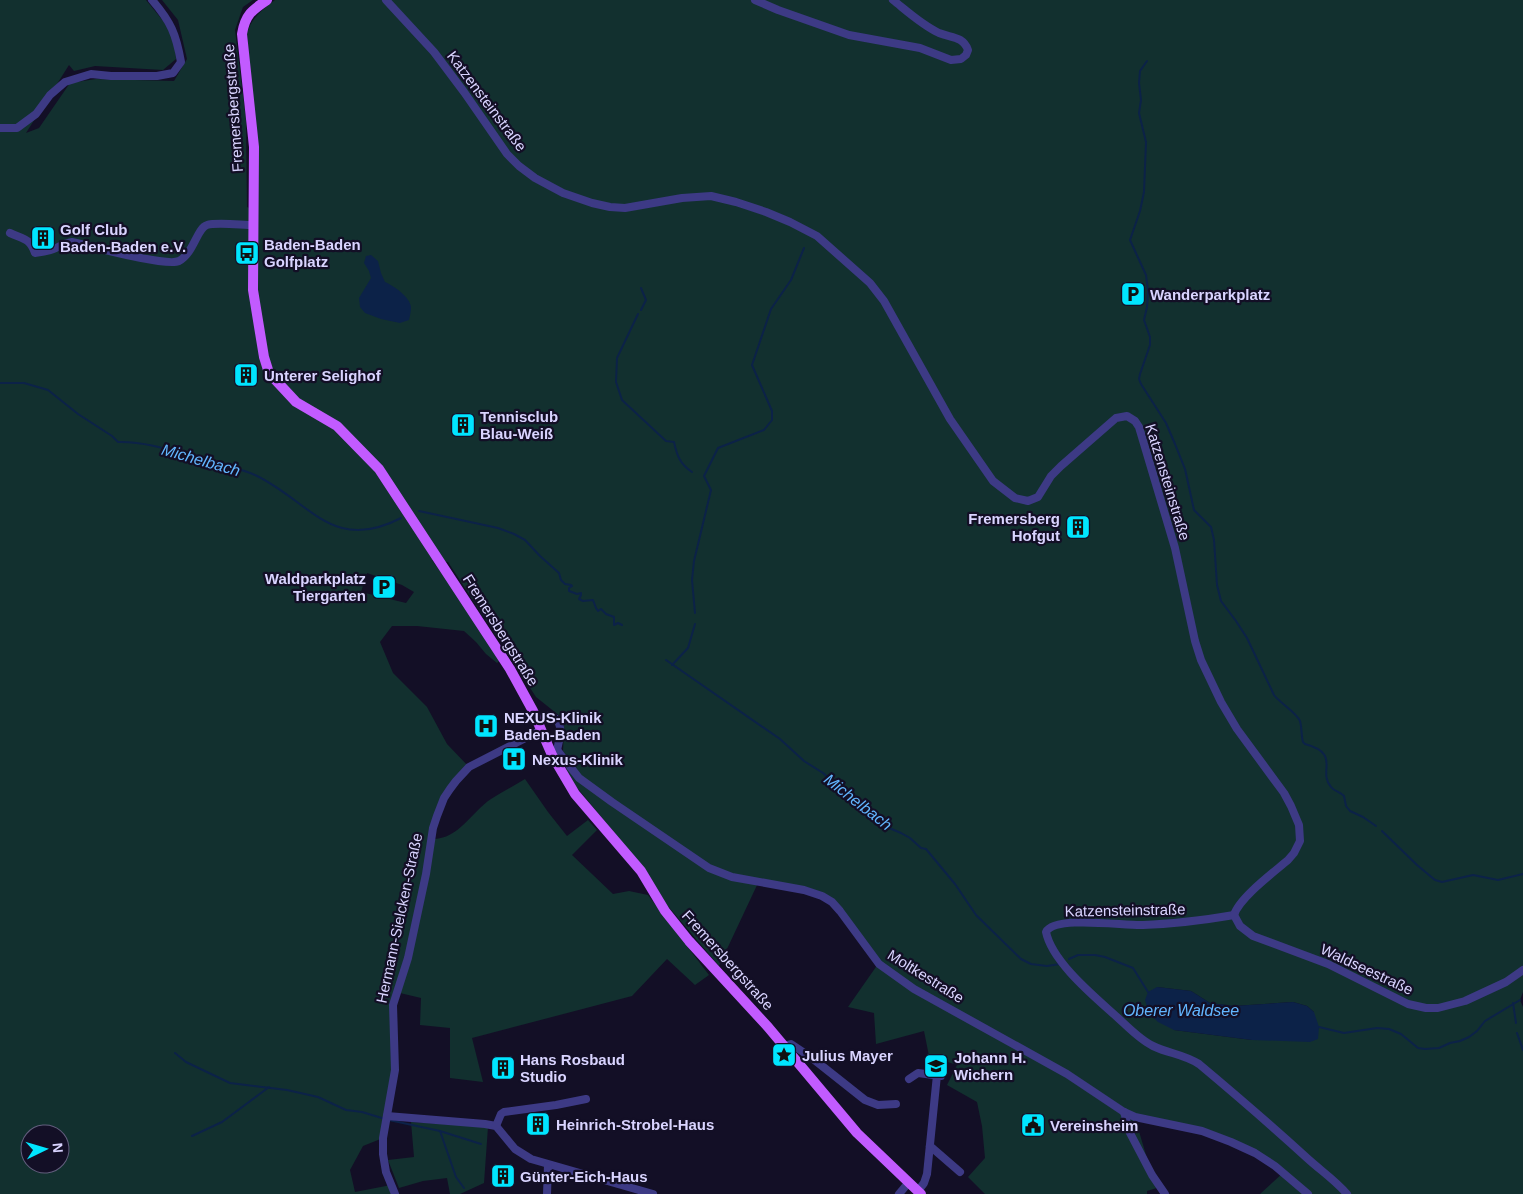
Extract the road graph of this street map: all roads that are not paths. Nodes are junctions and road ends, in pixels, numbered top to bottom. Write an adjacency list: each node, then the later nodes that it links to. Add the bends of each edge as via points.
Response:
1 (152, 0): 6 (street, via 177,40 181,62 174,73 157,76 92,74 65,82 36,114 17,128)
2 (267, 0): 7 (main road, Fremersbergstraße, via 249,14 242,34 254,147)
3 (386, 0): 12 (street, Katzensteinstraße, via 434,52 507,154 535,178 563,193 610,207 625,208 711,196 766,212 817,236 870,283 884,301 950,418 993,481 1015,498 1028,501 1038,497 1060,466 1116,418 1128,416 1135,421 1168,520 1201,660 1220,702 1284,793 1300,830 1300,841 1294,853 1244,900)
4 (755, 0): 5 (street, via 849,35 920,48 951,60 966,55 966,43 917,20)
5 (893, 0)
6 (0, 128)
7 (253, 225): 8 (street, via 205,225 190,252 175,262 72,242 35,253 32,244); 9 (main road, Fremersbergstraße, via 253,290 269,373 296,402 337,426 379,469 510,669)
8 (10, 233)
9 (536, 720): 10 (main road, Fremersbergstraße); 11 (street, via 550,715 559,722)
10 (541, 730): 11 (main road, Fremersbergstraße); 19 (street, Hermann-Sielcken-Straße, via 469,767 456,780 440,808 433,828 408,958 393,1005 395,1070)
11 (555, 752): 14 (main road, Fremersbergstraße, via 575,794 641,871 675,924); 18 (street, Moltkestraße, via 579,778 709,868 732,877 804,890 832,902 878,964 914,988 1067,1074)
12 (1234, 915): 13 (street, Waldseestraße, via 1240,926 1253,936 1328,964 1408,1004 1426,1008 1465,1001 1506,982); 32 (street, Katzensteinstraße, via 1141,925 1073,922 1051,926 1046,932 1064,965 1136,1034 1152,1046 1188,1057 1199,1064)
13 (1523, 970)
14 (784, 1046): 17 (street, via 791,1044 798,1048 865,1100 878,1105); 24 (main road, Fremersbergstraße, via 857,1133)
15 (909, 1079): 21 (street, via 918,1073 939,1076)
16 (586, 1098): 20 (street, via 504,1112)
17 (896, 1104)
18 (1124, 1112): 30 (street, via 1130,1132); 31 (street, Moltkestraße, via 1202,1131 1232,1142 1275,1166)
19 (386, 1119): 20 (street); 26 (street, Hermann-Sielcken-Straße, via 383,1154)
20 (496, 1126): 22 (street, via 515,1149)
21 (930, 1146): 23 (street); 25 (street, via 927,1174)
22 (548, 1165): 27 (street); 28 (street)
23 (960, 1172)
24 (909, 1182): 25 (main road, Fremersbergstraße); 29 (street)
25 (919, 1192)
26 (395, 1194)
27 (547, 1194)
28 (653, 1194)
29 (899, 1194)
30 (1165, 1194)
31 (1308, 1194)
32 (1347, 1194)

